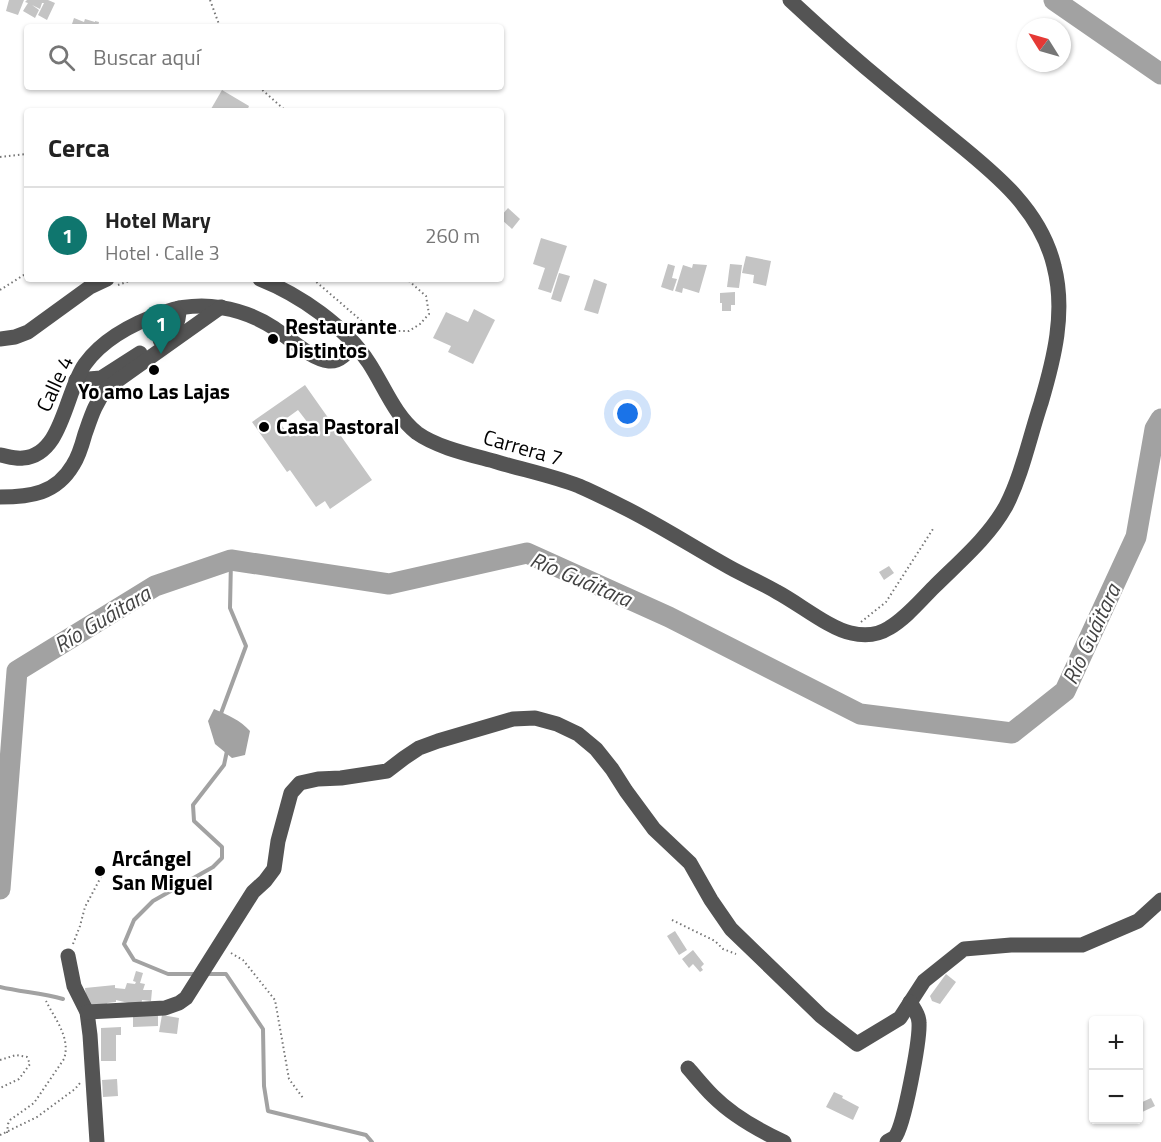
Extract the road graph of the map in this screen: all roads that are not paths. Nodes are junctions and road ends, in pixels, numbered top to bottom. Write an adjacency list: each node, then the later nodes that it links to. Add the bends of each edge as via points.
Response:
1 (790, 0): 7 (street, Carrera 7, via 1016,195 1032,215 1055,267 1059,296 1055,348 1008,501 985,537 904,617 885,631 847,633 576,485 436,443 403,418)
2 (101, 282): 6 (street, via 28,332)
3 (266, 282): 7 (street, Carrera 7, via 299,299)
4 (221, 307): 5 (street, Calle 4); 7 (street, via 264,322 329,361 338,360); 10 (street, via 107,388 94,406 74,465 62,479 51,488 24,497)
5 (179, 308): 8 (street, Calle 4, via 137,323 115,336 85,364); 8 (street, via 179,320 172,332 101,378)
6 (0, 339)
7 (354, 344)
8 (76, 380): 9 (street, Calle 4, via 51,441 43,451 20,459)
9 (0, 455)
10 (0, 497)
11 (1161, 900): 13 (street, via 1138,921 1082,945 964,949 924,981)
12 (68, 956): 14 (street, via 74,987)
13 (910, 1002): 14 (street, via 900,1018 858,1044 821,1016 731,929 690,863 654,829 596,748 557,724 513,718 418,748 387,771 300,783 291,793 274,869 253,892 186,998 165,1008); 18 (street, via 919,1022 917,1049 899,1126 895,1137)
14 (87, 1012): 16 (street)
15 (688, 1068): 17 (street, via 740,1119)
16 (97, 1142)
17 (784, 1142)
18 (887, 1142)

